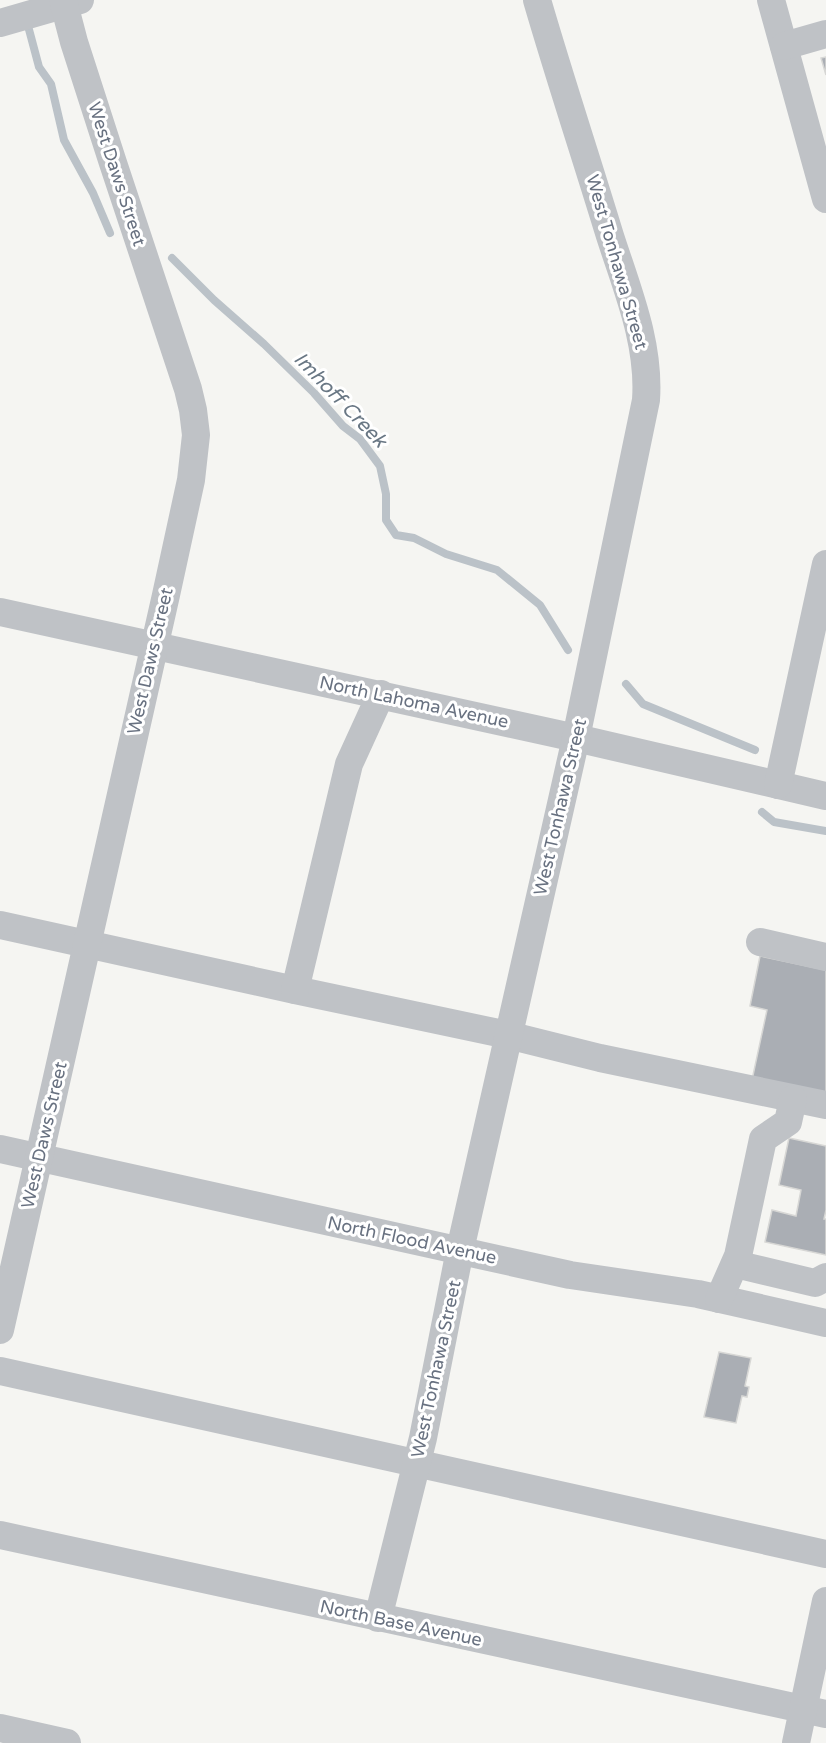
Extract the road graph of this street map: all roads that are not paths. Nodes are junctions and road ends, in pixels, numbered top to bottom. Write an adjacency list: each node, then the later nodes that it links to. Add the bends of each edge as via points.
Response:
1 (537, 0): 12 (street, West Tonhawa Street, via 635,315 647,381 635,458)
2 (771, 0): 6 (street)
3 (62, 4): 4 (street); 10 (street, West Daws Street, via 193,410 196,435 191,480)
4 (7, 21)
5 (826, 34): 6 (street)
6 (784, 45): 7 (street)
7 (826, 199)
8 (826, 564): 13 (street)
9 (0, 612): 10 (street, North Lahoma Avenue)
10 (153, 647): 11 (street, North Lahoma Avenue); 17 (street, West Daws Street)
11 (381, 694): 12 (street, North Lahoma Avenue); 19 (street, via 348,764)
12 (576, 738): 13 (street, North Lahoma Avenue); 20 (street, West Tonhawa Street)
13 (778, 785): 14 (street, North Lahoma Avenue)
14 (826, 796)
15 (0, 924): 17 (street)
16 (760, 942): 18 (street)
17 (87, 943): 19 (street); 24 (street, West Daws Street)
18 (826, 957)
19 (295, 990): 20 (street)
20 (508, 1035): 21 (street); 25 (street, West Tonhawa Street)
21 (793, 1099): 22 (street); 26 (street, via 788,1122 763,1139)
22 (826, 1105)
23 (0, 1149): 24 (street, North Flood Avenue)
24 (39, 1157): 25 (street, North Flood Avenue); 30 (street, West Daws Street)
25 (460, 1250): 28 (street, North Flood Avenue, via 570,1275); 32 (street, West Tonhawa Street)
26 (735, 1264): 27 (street, via 815,1283); 28 (street)
27 (826, 1276)
28 (719, 1299): 29 (street, North Flood Avenue)
29 (826, 1323)
30 (0, 1330)
31 (0, 1371): 32 (street)
32 (416, 1463): 34 (street); 36 (street, West Tonhawa Street)
33 (0, 1535): 36 (street, North Base Avenue)
34 (826, 1554)
35 (826, 1601): 37 (street)
36 (378, 1618): 37 (street, North Base Avenue)
37 (814, 1712): 40 (street)
38 (0, 1728): 39 (street)
39 (67, 1743)
40 (796, 1743)

